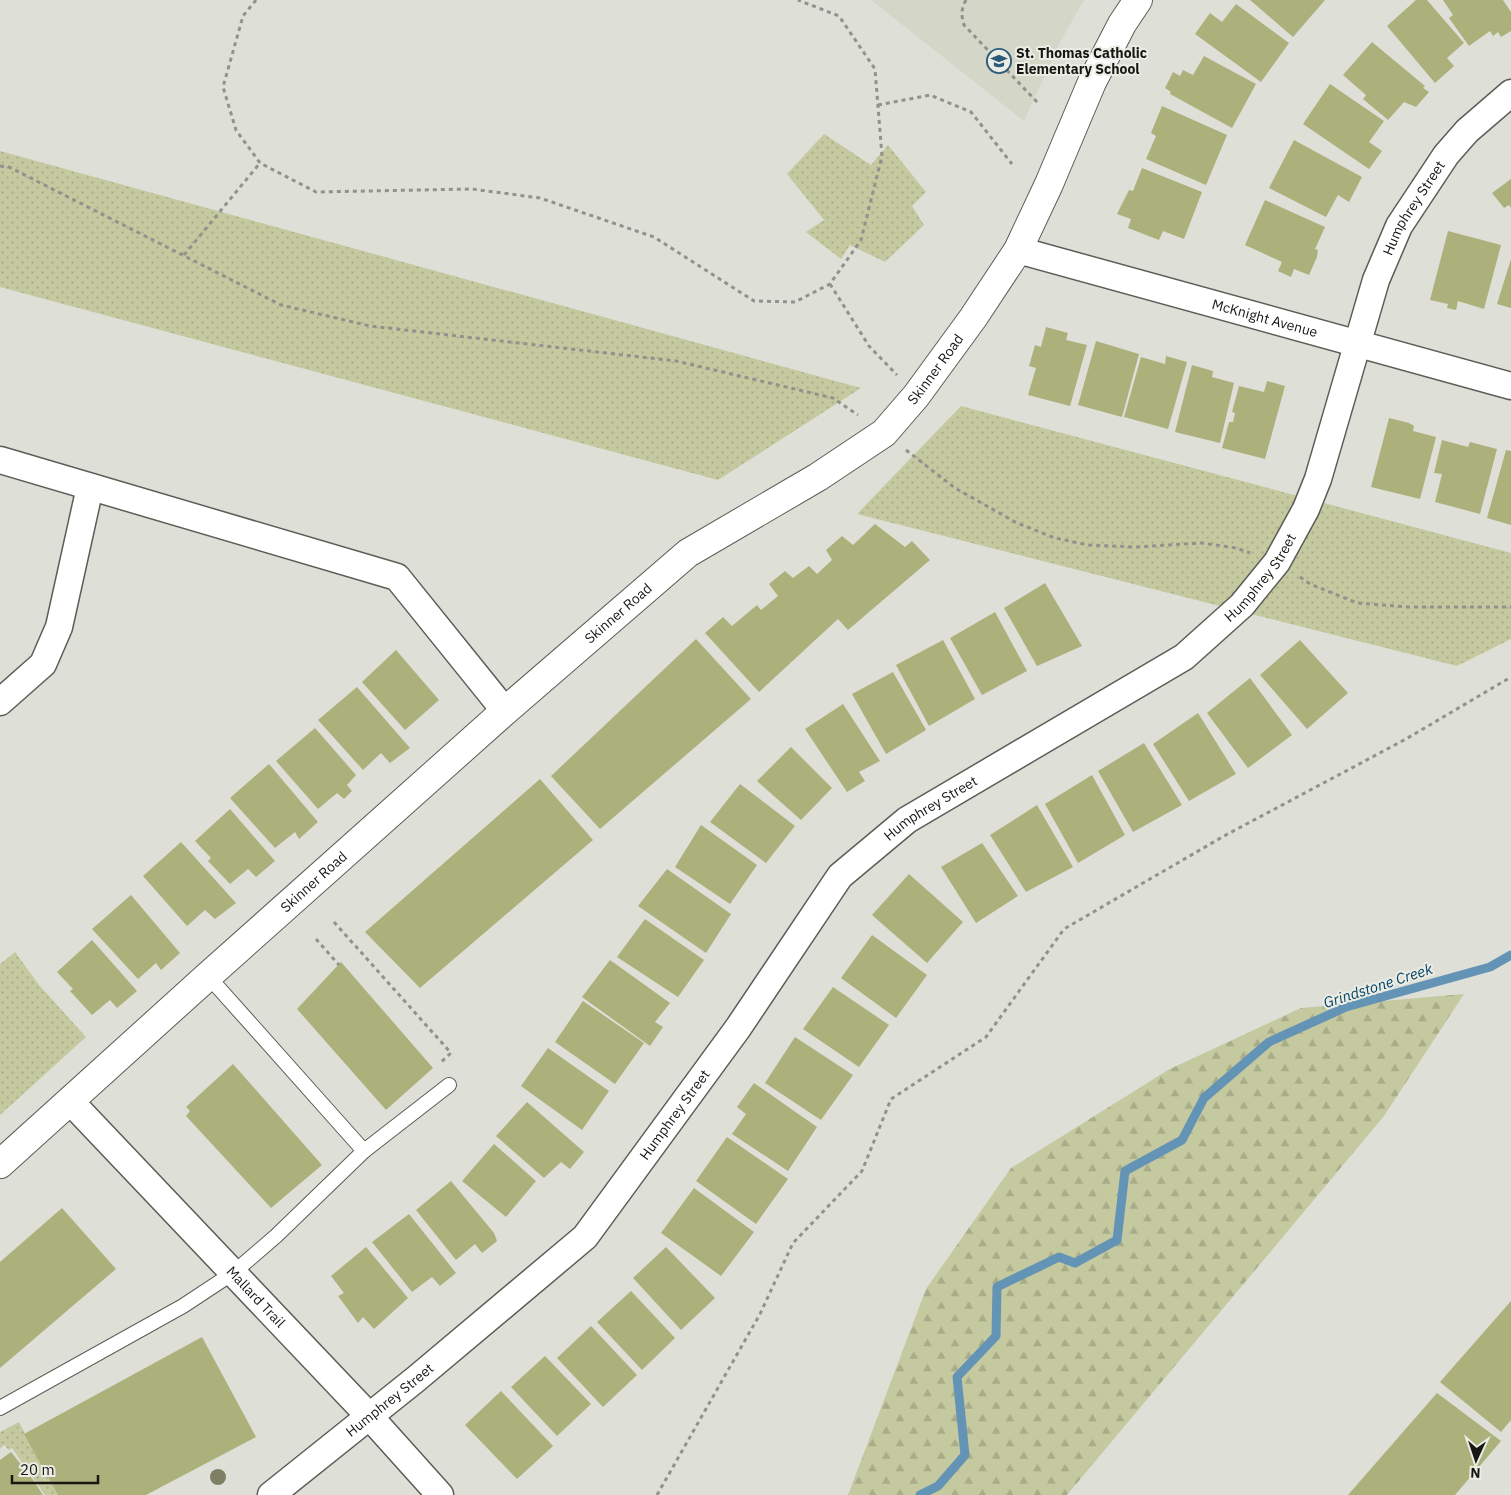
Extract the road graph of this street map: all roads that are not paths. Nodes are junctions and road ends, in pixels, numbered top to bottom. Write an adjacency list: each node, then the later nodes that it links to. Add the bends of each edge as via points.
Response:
1 (1138, 0): 3 (street, Skinner Road, via 1105,54)
2 (1511, 93): 4 (street, Humphrey Street, via 1467,131 1408,210 1376,280)
3 (1018, 250): 4 (street, McKnight Avenue); 9 (street, Skinner Road, via 916,396 884,433 818,478 688,553)
4 (1358, 345): 5 (street, McKnight Avenue); 17 (street, Humphrey Street, via 1306,509 1277,562 1242,605 1184,657 907,820 840,876 738,1028 585,1237)
5 (1511, 386)
6 (0, 460): 7 (street)
7 (90, 487): 8 (street, via 59,627 43,664); 9 (street, via 397,577)
8 (0, 702)
9 (505, 711): 10 (street, Skinner Road)
10 (208, 976): 12 (street, Skinner Road); 13 (lane)
11 (449, 1085): 13 (lane)
12 (70, 1101): 14 (street, Skinner Road); 15 (street, Mallard Trail)
13 (364, 1152): 15 (lane)
14 (0, 1164)
15 (233, 1273): 16 (lane, via 183,1306); 17 (street, Mallard Trail)
16 (0, 1408)
17 (370, 1417): 18 (street, Humphrey Street); 19 (street, Mallard Trail)
18 (271, 1495)
19 (440, 1495)

